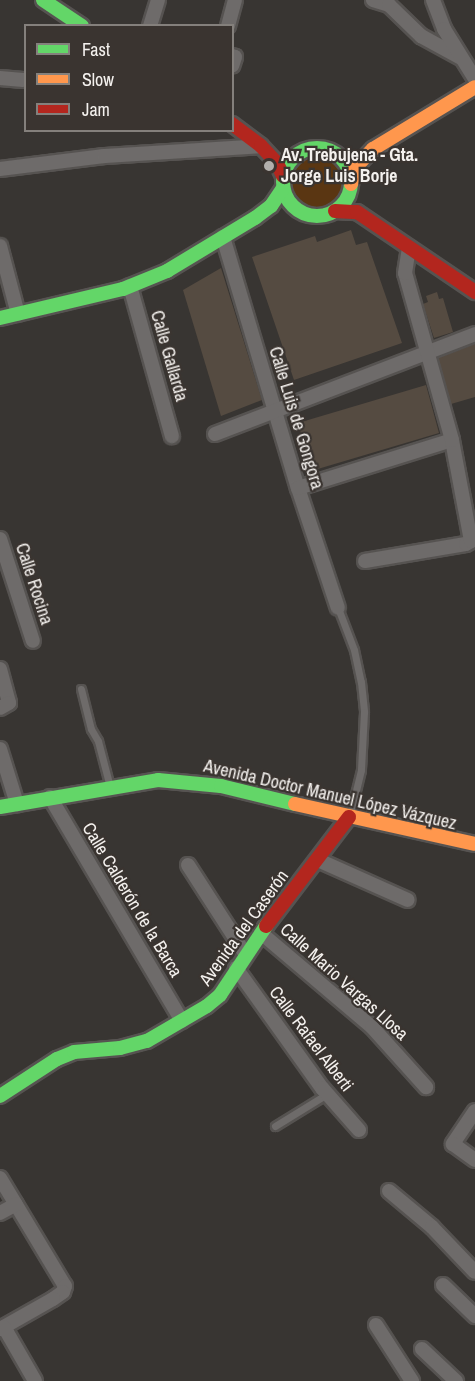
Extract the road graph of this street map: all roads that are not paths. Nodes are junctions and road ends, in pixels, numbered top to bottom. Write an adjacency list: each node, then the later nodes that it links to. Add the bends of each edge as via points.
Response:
1 (43, 0): 6 (street)
2 (158, 0): 7 (street)
3 (235, 0): 8 (street)
4 (374, 0): 9 (street, via 389,5 421,36)
5 (433, 0): 9 (street)
6 (79, 24)
7 (151, 24)
8 (229, 24)
9 (461, 58): 12 (street)
10 (0, 78): 11 (street)
11 (23, 80)
12 (475, 80)
13 (475, 87): 16 (street)
14 (234, 126): 15 (street)
15 (261, 146): 18 (street); 19 (street, via 75,158); 20 (street, via 277,164)
16 (373, 149): 17 (street); 21 (street, via 355,168)
17 (336, 154): 18 (street, via 320,148); 21 (street, via 345,163)
18 (297, 155): 20 (street, via 287,166)
19 (0, 169)
20 (283, 182): 22 (street); 24 (street, via 271,206)
21 (351, 184): 23 (street, via 349,195)
22 (296, 208): 23 (street, via 315,216); 24 (street)
23 (335, 211): 27 (street, via 357,212)
24 (255, 218): 25 (street)
25 (223, 237): 28 (street, via 167,271); 34 (street, Calle Luis de Gongora)
26 (0, 246): 30 (street)
27 (409, 247): 29 (street); 33 (street, via 405,273)
28 (130, 286): 30 (street); 36 (street, Calle Gallarda)
29 (475, 292)
30 (18, 314): 31 (street)
31 (0, 318)
32 (475, 334): 33 (street)
33 (426, 352): 34 (street); 37 (street)
34 (275, 411): 35 (street); 38 (street, Calle Luis de Gongora)
35 (215, 434)
36 (172, 436)
37 (452, 441): 38 (street); 40 (street, via 471,541)
38 (298, 488): 41 (street, Calle Luis de Gongora)
39 (0, 539): 42 (street, Calle Rocina)
40 (365, 561)
41 (338, 608): 51 (lane, via 354,650 364,712 362,770)
42 (33, 641)
43 (0, 669): 45 (street, via 9,704)
44 (81, 689): 47 (lane)
45 (0, 708)
46 (0, 749): 49 (street)
47 (111, 788): 48 (street, Avenida Doctor Manuel López Vázquez); 51 (street, Avenida Doctor Manuel López Vázquez, via 158,780 186,781)
48 (50, 797): 49 (street, Avenida Doctor Manuel López Vázquez); 59 (street, Calle Calderón de la Barca)
49 (17, 804): 50 (street, Avenida Doctor Manuel López Vázquez)
50 (0, 807)
51 (349, 817): 52 (street, Avenida Doctor Manuel López Vázquez); 53 (street, Avenida del Caserón)
52 (475, 844)
53 (318, 860): 55 (street); 56 (street, Avenida del Caserón)
54 (188, 865): 57 (street)
55 (408, 900)
56 (261, 933): 57 (street, Avenida del Caserón); 60 (street, Calle Mario Vargas Llosa, via 372,1027)
57 (246, 955): 58 (street, Avenida del Caserón)
58 (236, 968): 59 (street, Avenida del Caserón, via 220,995); 61 (street, Calle Rafael Alberti)
59 (182, 1021): 62 (street, Avenida del Caserón, via 134,1046 74,1052)
60 (426, 1086)
61 (327, 1094): 64 (lane); 65 (street, Calle Rafael Alberti)
62 (0, 1096)
63 (475, 1111): 66 (street, via 453,1144)
64 (275, 1126)
65 (359, 1130)
66 (475, 1160)
67 (0, 1178): 69 (street)
68 (389, 1191): 71 (street, via 432,1227)
69 (16, 1203): 70 (street); 75 (street, via 65,1286 53,1299)
70 (0, 1213)
71 (475, 1272)
72 (443, 1285): 73 (street)
73 (475, 1316)
74 (376, 1325): 78 (street)
75 (2, 1328): 77 (street)
76 (422, 1348): 79 (street)
77 (35, 1381)
78 (412, 1381)
79 (456, 1381)

